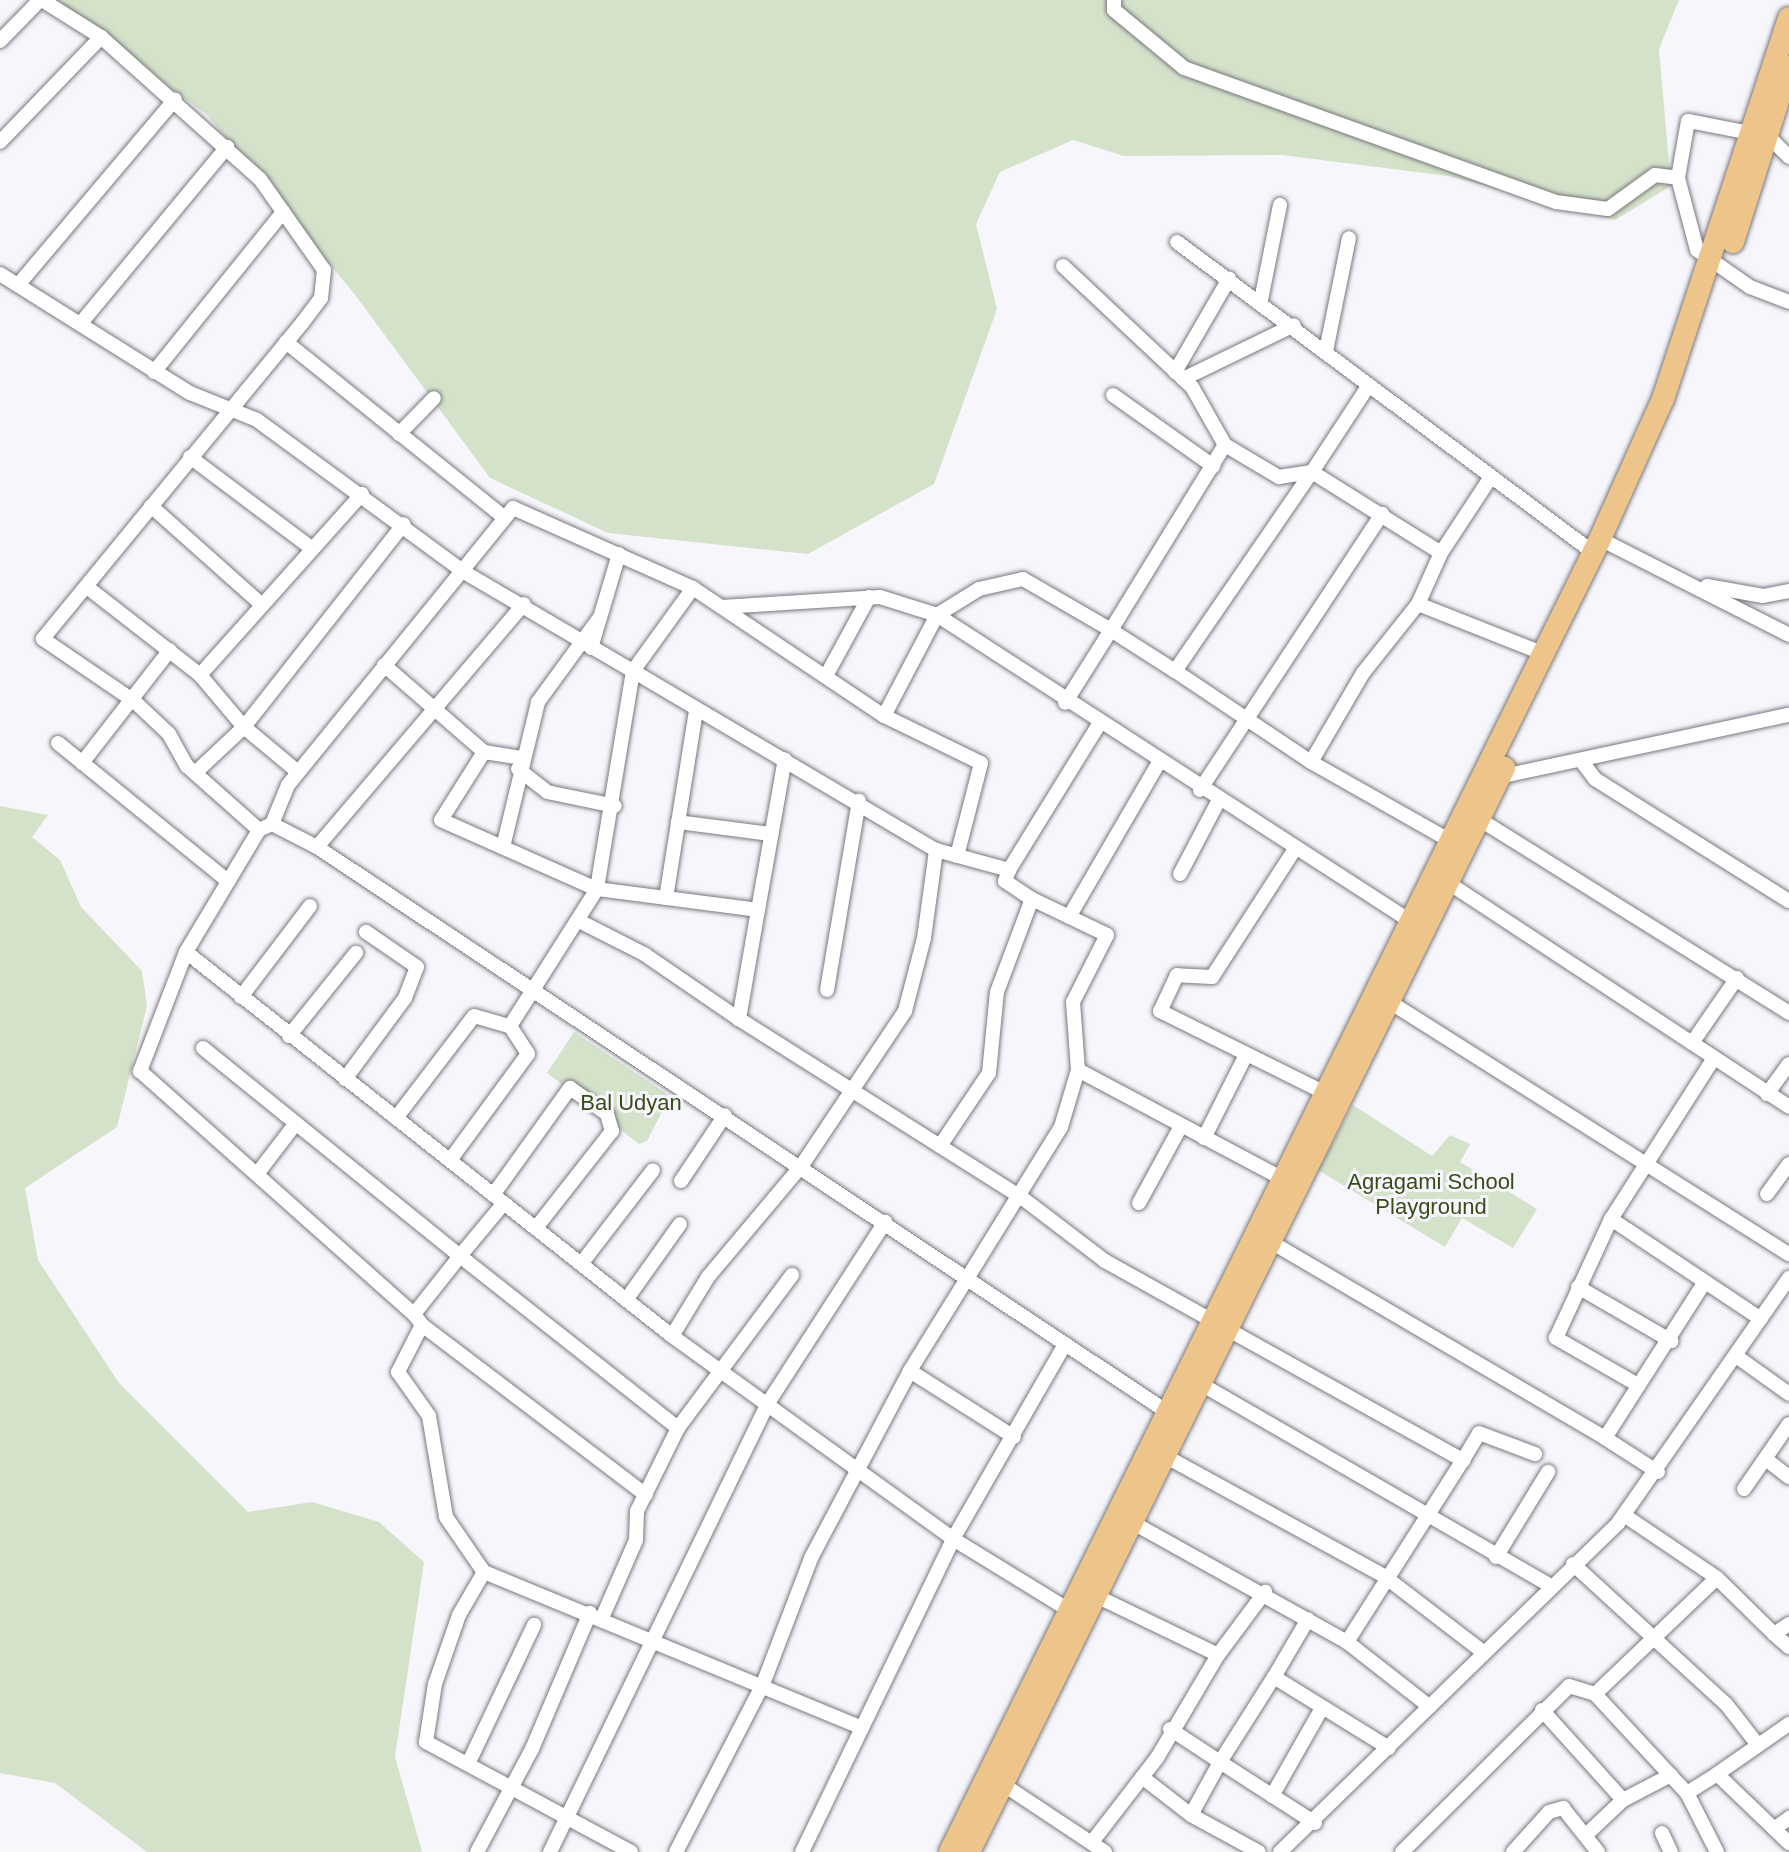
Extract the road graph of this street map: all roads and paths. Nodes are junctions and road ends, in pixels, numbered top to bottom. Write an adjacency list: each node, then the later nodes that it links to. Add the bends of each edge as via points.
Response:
1 (41, 0): 4 (street); 5 (street)
2 (1114, 0): 12 (street, via 1114,10 1184,68 1556,202 1608,209 1655,175)
3 (1788, 24): 8 (main road)
4 (101, 37): 7 (street); 9 (street)
5 (0, 41)
6 (1788, 77): 8 (main road)
7 (175, 99): 10 (street); 21 (street)
8 (1759, 134): 11 (street); 12 (street, via 1688,121); 18 (main road)
9 (0, 142)
10 (227, 147): 14 (street); 24 (street)
11 (1789, 157)
12 (1678, 178): 18 (street, via 1697,250)
13 (1280, 205): 22 (street)
14 (283, 212): 26 (street, via 324,270 321,298); 28 (street)
15 (1349, 238): 27 (street)
16 (1177, 242): 20 (street)
17 (1063, 266): 29 (street)
18 (1718, 268): 23 (street); 46 (main road)
19 (0, 274): 21 (street)
20 (1229, 279): 22 (street); 29 (street)
21 (18, 285): 24 (street)
22 (1261, 300): 25 (street)
23 (1789, 302)
24 (81, 323): 28 (street)
25 (1294, 325): 27 (street); 29 (street)
26 (286, 342): 33 (street); 34 (street)
27 (1326, 351): 30 (street)
28 (154, 372): 33 (street)
29 (1179, 376): 35 (street)
30 (1369, 385): 38 (street); 39 (street)
31 (1113, 395): 37 (street)
32 (434, 398): 34 (street)
33 (232, 408): 36 (street); 40 (street)
34 (399, 434): 43 (street)
35 (1225, 445): 37 (street); 38 (street, via 1279,477)
36 (190, 457): 41 (street); 45 (street)
37 (1213, 466): 60 (street)
38 (1312, 472): 42 (street); 67 (street)
39 (1491, 477): 46 (street); 47 (street)
40 (362, 494): 44 (street); 45 (street)
41 (151, 506): 51 (street); 55 (street)
42 (1382, 514): 47 (street); 76 (street)
43 (504, 517): 48 (street, via 517,508); 49 (street)
44 (404, 524): 49 (street); 78 (street)
45 (311, 548): 55 (street)
46 (1602, 548): 50 (street); 64 (main road); 89 (main road)
47 (1441, 553): 57 (street)
48 (619, 554): 52 (street); 62 (street, via 600,617)
49 (464, 572): 56 (street); 65 (street)
50 (1693, 584): 53 (street, via 1763,596); 61 (street)
51 (87, 587): 63 (street); 70 (street, via 43,639)
52 (693, 588): 58 (street); 66 (street)
53 (1789, 591)
54 (869, 597): 58 (street); 59 (street); 69 (street)
55 (260, 603): 68 (street)
56 (524, 604): 62 (street); 73 (street)
57 (1418, 604): 64 (street); 82 (street, via 1363,673)
58 (722, 607): 69 (street)
59 (937, 615): 60 (street, via 979,589 1023,579); 71 (street); 75 (street)
60 (1111, 630): 67 (street); 71 (street)
61 (1789, 635)
62 (584, 644): 66 (street); 84 (street, via 538,702)
63 (170, 650): 68 (street); 70 (street)
64 (1544, 654): 89 (main road)
65 (384, 665): 73 (street); 87 (street)
66 (633, 671): 72 (street); 93 (street)
67 (1175, 671): 76 (street)
68 (200, 675): 78 (street)
69 (826, 676): 75 (street)
70 (134, 701): 83 (street); 88 (street)
71 (1065, 703): 77 (street)
72 (696, 711): 81 (street); 95 (street)
73 (433, 714): 80 (street); 99 (street)
74 (1789, 715): 85 (street)
75 (884, 716): 103 (street, via 981,763)
76 (1244, 718): 82 (street); 90 (street)
77 (1098, 726): 86 (street); 104 (street)
78 (244, 727): 87 (street); 88 (street)
79 (58, 743): 83 (street)
80 (484, 752): 84 (street); 100 (street, via 441,817)
81 (785, 759): 91 (street); 97 (street)
82 (1311, 762): 98 (street)
83 (82, 763): 106 (street)
84 (519, 763): 93 (street, via 547,792); 100 (street)
85 (1583, 763): 89 (street); 111 (street, via 1595,779)
86 (1158, 764): 90 (street); 114 (street)
87 (298, 772): 96 (street)
88 (195, 773): 96 (street)
89 (1491, 779): 94 (main road); 98 (main road)
90 (1200, 790): 92 (street)
91 (859, 801): 101 (street); 122 (street)
92 (1218, 802): 102 (street); 105 (street)
93 (615, 806): 108 (street)
94 (1479, 819): 107 (main road); 120 (street)
95 (678, 822): 97 (street); 109 (street)
96 (266, 827): 99 (street); 106 (street)
97 (771, 834): 113 (street)
98 (1449, 840): 115 (main road)
99 (317, 847): 121 (street)
100 (503, 847): 108 (street)
101 (936, 850): 103 (street); 136 (street, via 924,938 905,1011)
102 (1293, 852): 115 (street); 131 (street, via 1212,977 1177,975 1160,1011)
103 (957, 856): 104 (street)
104 (1009, 870): 110 (street, via 1005,881)
105 (1180, 874)
106 (228, 881): 118 (street)
107 (1447, 882): 124 (main road); 129 (street)
108 (597, 889): 109 (street); 116 (street)
109 (666, 898): 113 (street)
110 (1032, 899): 114 (street); 145 (street, via 997,992 989,1073)
111 (1788, 899)
112 (310, 906): 123 (street)
113 (758, 910): 126 (street)
114 (1069, 917): 134 (street, via 1107,935 1073,1002)
115 (1407, 919): 137 (main road)
116 (581, 922): 121 (street); 126 (street, via 644,954)
117 (366, 932): 135 (street, via 417,967 405,998)
118 (186, 952): 123 (street); 151 (street, via 140,1071)
119 (356, 953): 128 (street)
120 (1737, 978): 125 (street); 129 (street)
121 (532, 990): 127 (street); 140 (street)
122 (827, 990)
123 (241, 997): 128 (street)
124 (1385, 999): 147 (street); 162 (main road)
125 (1789, 1013)
126 (739, 1019): 136 (street)
127 (510, 1026): 141 (street, via 474,1016); 146 (street, via 528,1054)
128 (289, 1036): 135 (street)
129 (1692, 1043): 132 (street)
130 (203, 1048): 142 (street)
131 (1246, 1055): 137 (street); 144 (street)
132 (1714, 1058): 138 (street); 147 (street)
133 (1789, 1064): 138 (street)
134 (1078, 1070): 143 (street); 155 (street, via 1061,1127)
135 (345, 1079): 141 (street)
136 (853, 1086): 145 (street); 149 (street)
137 (1321, 1091): 152 (main road)
138 (1767, 1094): 139 (street)
139 (1789, 1107)
140 (725, 1115): 149 (street); 153 (street)
141 (396, 1118): 146 (street)
142 (296, 1123): 151 (street); 164 (street)
143 (1181, 1126): 144 (street); 157 (street)
144 (1204, 1138): 152 (street)
145 (940, 1146): 155 (street)
146 (450, 1160): 156 (street)
147 (1646, 1162): 158 (street); 163 (street)
148 (1789, 1164): 154 (street)
149 (802, 1165): 159 (street); 175 (street, via 708,1277)
150 (653, 1170): 165 (street)
151 (257, 1174): 172 (street)
152 (1281, 1178): 174 (main road)
153 (681, 1181)
154 (1767, 1194)
155 (1021, 1197): 167 (street); 174 (street, via 1105,1261)
156 (499, 1199): 161 (street); 161 (street, via 570,1088 607,1114 612,1131); 164 (street)
157 (1139, 1203)
158 (1611, 1219): 169 (street); 170 (street)
159 (885, 1222): 167 (street); 184 (street)
160 (680, 1224): 171 (street)
161 (536, 1228): 165 (street)
162 (1271, 1242): 174 (main road); 189 (street)
163 (1789, 1254)
164 (460, 1256): 172 (street); 187 (street)
165 (581, 1264): 171 (street)
166 (792, 1275): 180 (street)
167 (964, 1277): 177 (street); 179 (street)
168 (1789, 1278): 173 (street)
169 (1704, 1283): 173 (street); 176 (street)
170 (1578, 1287): 176 (street); 182 (street, via 1556,1338)
171 (626, 1300): 175 (street)
172 (418, 1319): 199 (street); 207 (street, via 398,1372 429,1416 446,1517)
173 (1761, 1319): 178 (street)
174 (1219, 1328): 181 (main road); 185 (main road); 192 (street)
175 (672, 1336): 180 (street)
176 (1671, 1341): 182 (street)
177 (1065, 1344): 185 (street); 188 (street)
178 (1736, 1356): 183 (street); 195 (street)
179 (910, 1371): 188 (street); 196 (street)
180 (722, 1372): 184 (street); 187 (street)
181 (1201, 1384): 191 (main road); 201 (street)
182 (1638, 1385): 189 (street)
183 (1789, 1394)
184 (768, 1403): 196 (street); 220 (street)
185 (1169, 1413): 211 (main road)
186 (1789, 1424): 193 (street)
187 (678, 1428): 199 (street)
188 (1014, 1437): 203 (street)
189 (1605, 1438): 195 (street)
190 (1535, 1454): 192 (street, via 1479,1433)
191 (1165, 1456): 202 (main road); 208 (street)
192 (1463, 1460): 201 (street)
193 (1767, 1460): 197 (street); 198 (street)
194 (1548, 1472): 205 (street)
195 (1658, 1472): 200 (street)
196 (861, 1475): 203 (street); 226 (street, via 811,1558)
197 (1789, 1477)
198 (1744, 1489)
199 (646, 1495): 214 (street, via 636,1540)
200 (1624, 1515): 206 (street); 209 (street)
201 (1423, 1516): 205 (street); 208 (street)
202 (1133, 1523): 211 (main road); 212 (street)
203 (953, 1539): 213 (street); 232 (street)
204 (1495, 1539): 205 (street)
205 (1496, 1557): 210 (street)
206 (1573, 1564): 210 (street); 219 (street)
207 (484, 1572): 214 (street); 236 (street, via 445,1656 426,1742)
208 (1384, 1576): 221 (street); 223 (street)
209 (1717, 1578): 218 (street); 219 (street)
210 (1549, 1585): 223 (street)
211 (1086, 1592): 213 (main road); 224 (street); 241 (main road)
212 (1265, 1592): 215 (street); 224 (street)
213 (1069, 1610): 259 (main road)
214 (596, 1616): 220 (street); 242 (street)
215 (1308, 1619): 221 (street); 225 (street)
216 (1789, 1624): 218 (street)
217 (534, 1625): 236 (street)
218 (1774, 1634): 222 (street)
219 (1652, 1635): 227 (street); 234 (street)
220 (654, 1640): 226 (street); 246 (street)
221 (1347, 1642): 228 (street)
222 (1789, 1647)
223 (1483, 1652): 228 (street)
224 (1218, 1655): 233 (street)
225 (1274, 1677): 229 (street); 237 (street)
226 (763, 1684): 232 (street); 257 (street)
227 (1595, 1694): 230 (street, via 1569,1686); 239 (street)
228 (1430, 1707): 235 (street)
229 (1322, 1708): 235 (street); 244 (street)
230 (1542, 1710): 245 (street); 264 (street)
231 (1789, 1724): 234 (street)
232 (862, 1728): 258 (street)
233 (1170, 1729): 237 (street); 240 (street)
234 (1758, 1745): 238 (street)
235 (1389, 1748): 249 (street)
236 (469, 1762): 242 (street)
237 (1220, 1762): 244 (street); 247 (street)
238 (1717, 1774): 243 (street); 252 (street)
239 (1671, 1775): 243 (street); 245 (street)
240 (1142, 1777): 247 (street); 253 (street)
241 (1001, 1783): 253 (street); 260 (main road)
242 (513, 1784): 246 (street); 254 (street)
243 (1687, 1793): 268 (street)
244 (1272, 1796): 249 (street)
245 (1623, 1800): 251 (street)
246 (568, 1815): 255 (street); 256 (street)
247 (1191, 1815): 262 (street)
248 (1789, 1818): 252 (street)
249 (1315, 1823): 263 (street)
250 (1662, 1833): 267 (street)
251 (1587, 1834): 265 (street, via 1563,1808 1549,1812); 266 (street)
252 (1781, 1835): 269 (street)
253 (1092, 1842): 261 (street)
254 (477, 1852)
255 (550, 1852)
256 (631, 1852)
257 (676, 1852)
258 (802, 1852)
259 (950, 1852)
260 (969, 1852)
261 (1105, 1852)
262 (1259, 1852)
263 (1280, 1852)
264 (1402, 1852)
265 (1513, 1852)
266 (1598, 1852)
267 (1671, 1852)
268 (1717, 1852)
269 (1778, 1852)

